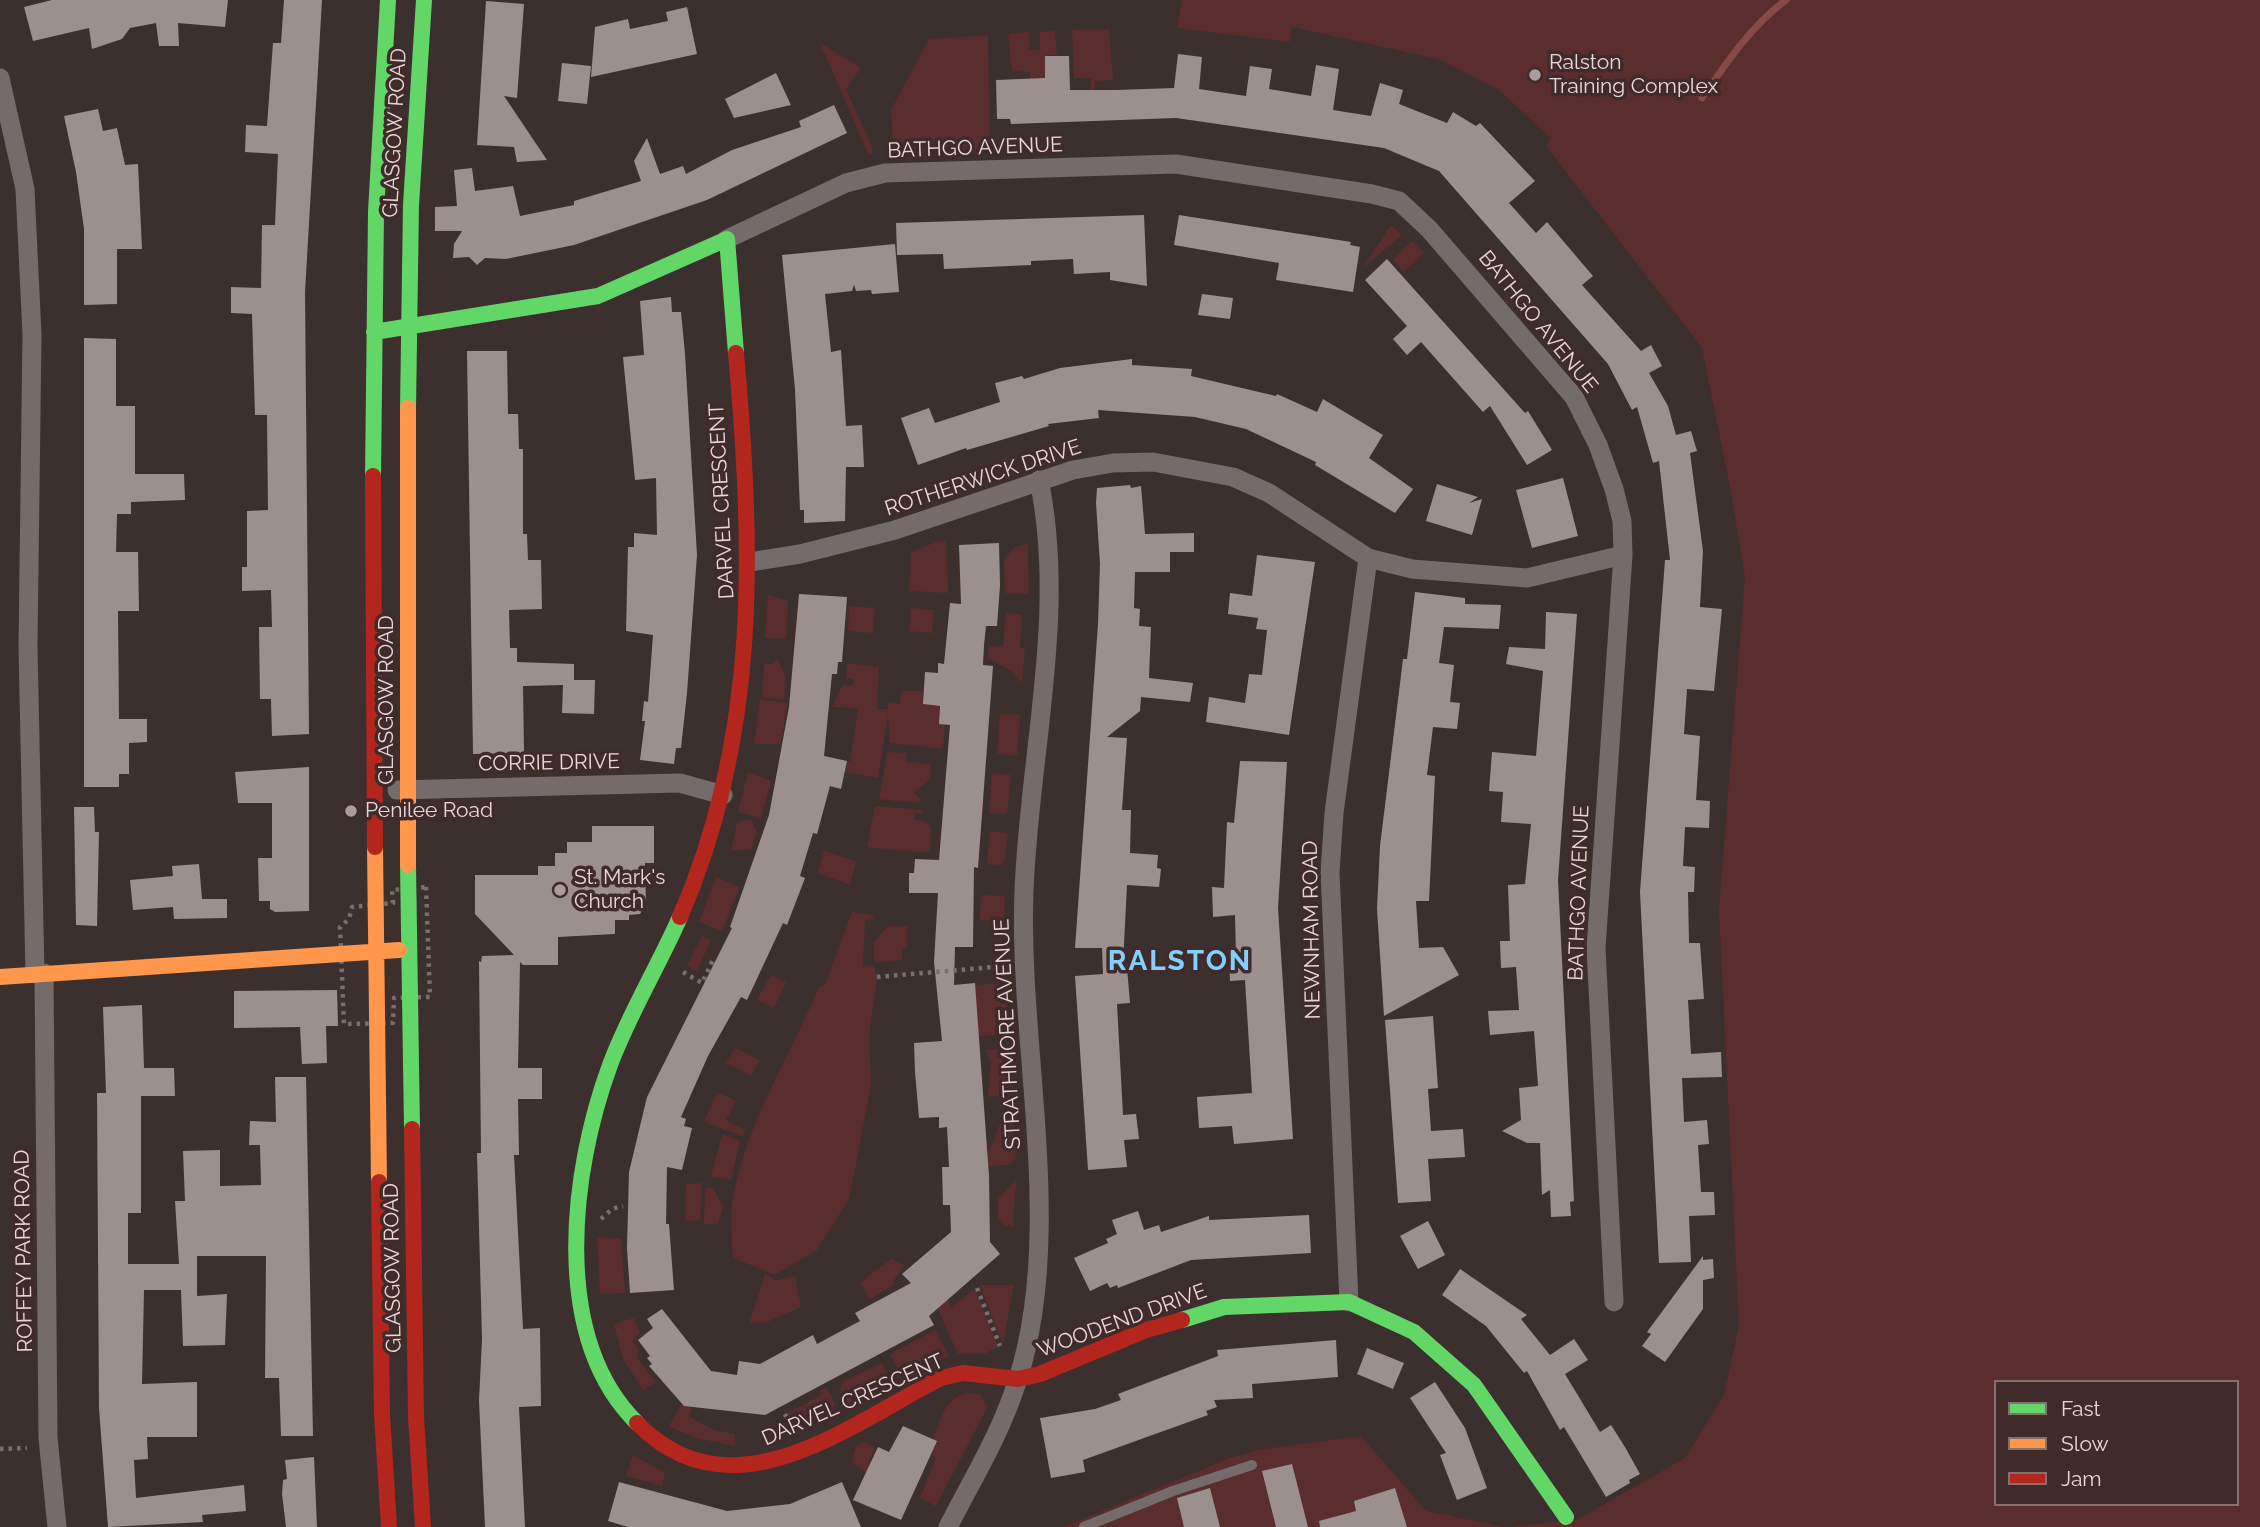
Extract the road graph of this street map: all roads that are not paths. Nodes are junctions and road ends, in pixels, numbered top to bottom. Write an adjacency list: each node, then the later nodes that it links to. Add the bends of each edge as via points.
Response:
1 (388, 0): 4 (main road, GLASGOW ROAD)
2 (424, 0): 5 (main road, GLASGOW ROAD)
3 (0, 78): 20 (street, ROFFEY PARK ROAD, via 25,189 32,334 29,647)
4 (381, 103): 5 (main road); 8 (main road, GLASGOW ROAD)
5 (416, 108): 7 (main road, GLASGOW ROAD)
6 (727, 239): 7 (main road, via 598,296); 10 (street, BATHGO AVENUE, via 846,183 885,173 1177,164 1399,201 1479,283 1574,397 1614,489 1622,521); 12 (main road, DARVEL CRESCENT)
7 (408, 327): 8 (main road); 13 (main road, GLASGOW ROAD)
8 (374, 332): 14 (main road, GLASGOW ROAD)
9 (1039, 480): 11 (street, ROTHERWICK DRIVE, via 1113,463 1192,467 1233,477 1269,493); 12 (street, ROTHERWICK DRIVE, via 895,530); 24 (street, STRATHMORE AVENUE, via 1049,577 1024,888 1023,966 1039,1219 1032,1311)
10 (1623, 555): 11 (street, ROTHERWICK DRIVE, via 1527,578 1412,569); 23 (street, BATHGO AVENUE, via 1596,948)
11 (1368, 558): 22 (street, NEWNHAM ROAD, via 1330,872)
12 (750, 562): 17 (main road, DARVEL CRESCENT, via 743,672)
13 (408, 583): 14 (main road); 16 (main road, GLASGOW ROAD)
14 (372, 584): 15 (main road, GLASGOW ROAD)
15 (374, 790): 16 (street, CORRIE DRIVE); 19 (main road, GLASGOW ROAD)
16 (407, 790): 17 (street, CORRIE DRIVE, via 680,783); 18 (main road, GLASGOW ROAD)
17 (723, 795): 24 (main road, DARVEL CRESCENT, via 691,890 607,1073 586,1154 578,1268 587,1342 599,1377 613,1401 639,1429 667,1450 739,1467 785,1458 941,1378 963,1373)
18 (411, 950): 19 (main road); 29 (main road, GLASGOW ROAD, via 416,1417)
19 (376, 951): 20 (main road); 28 (main road, GLASGOW ROAD, via 382,1415)
20 (39, 973): 21 (main road); 27 (street, ROFFEY PARK ROAD, via 48,1438)
21 (0, 977)
22 (1349, 1302): 24 (main road, WOODEND DRIVE, via 1224,1307 1196,1313); 26 (main road, WOODEND DRIVE, via 1414,1332 1474,1385)
23 (1614, 1302)
24 (1018, 1379): 30 (street, STRATHMORE AVENUE, via 1006,1415)
25 (1252, 1465): 31 (lane)
26 (1566, 1517)
27 (57, 1527)
28 (389, 1527)
29 (423, 1527)
30 (948, 1527)
31 (1084, 1527)

